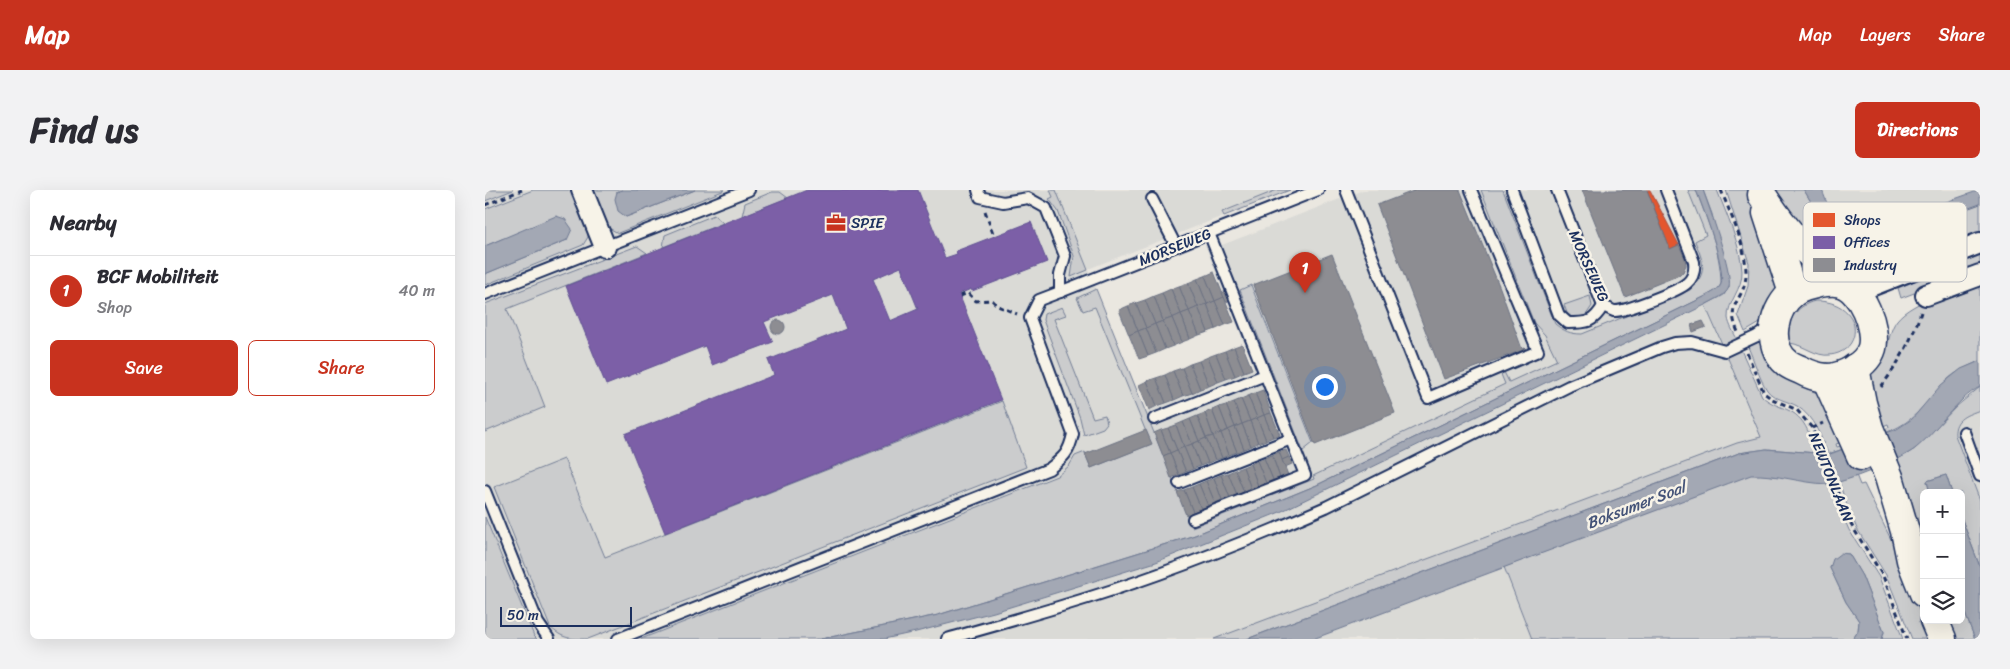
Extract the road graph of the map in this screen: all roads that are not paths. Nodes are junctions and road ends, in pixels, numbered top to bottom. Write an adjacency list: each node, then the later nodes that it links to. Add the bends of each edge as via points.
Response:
1 (582, 190): 16 (street)
2 (749, 190): 16 (lane)
3 (1318, 190): 12 (lane, MORSEWEG)
4 (1346, 190): 5 (lane, via 1428,398 1538,351)
5 (1471, 190)
6 (1511, 190): 28 (lane, via 1559,315 1568,323 1585,323 1596,317)
7 (1557, 190): 28 (lane, MORSEWEG)
8 (1666, 190): 28 (lane, MORSEWEG, via 1694,262 1695,273 1678,289 1628,309 1614,311)
9 (1761, 192): 17 (street); 25 (street)
10 (979, 193): 24 (lane, via 1003,202 1028,198 1046,208 1065,256)
11 (1152, 199): 14 (lane)
12 (1209, 233): 14 (lane, MORSEWEG); 31 (lane)
13 (1980, 243): 15 (street)
14 (1176, 246): 24 (lane, MORSEWEG)
15 (1967, 247)
16 (605, 248): 26 (lane)
17 (1803, 248)
18 (1980, 275): 19 (street)
19 (1967, 280)
20 (1843, 282): 23 (street)
21 (1863, 282): 23 (street)
22 (1961, 282): 27 (street)
23 (1848, 287): 25 (street, via 1819,283); 30 (street, via 1870,318 1872,346)
24 (1060, 292): 44 (lane, MORSEWEG, via 1039,300 1030,318 1073,434 1066,455 1049,470)
25 (1793, 293): 29 (street, via 1783,304)
26 (485, 294)
27 (1926, 295)
28 (1603, 306)
29 (1773, 325): 32 (street, via 1777,348 1788,363); 45 (lane, via 1725,351 1692,342 1662,347 1569,386 1286,524 1160,574)
30 (1855, 368): 32 (street); 35 (street, via 1862,403)
31 (1265, 375): 33 (lane); 36 (lane)
32 (1826, 378): 35 (street)
33 (1154, 419)
34 (1964, 432): 37 (lane)
35 (1863, 435): 41 (street, via 1905,531)
36 (1291, 439): 38 (lane); 40 (lane, via 1305,475)
37 (1980, 476)
38 (1179, 483)
39 (485, 491): 43 (lane, via 538,623)
40 (1193, 519)
41 (1920, 583)
42 (1936, 624): 46 (street)
43 (549, 639)
44 (618, 639)
45 (947, 639)
46 (1942, 639)

